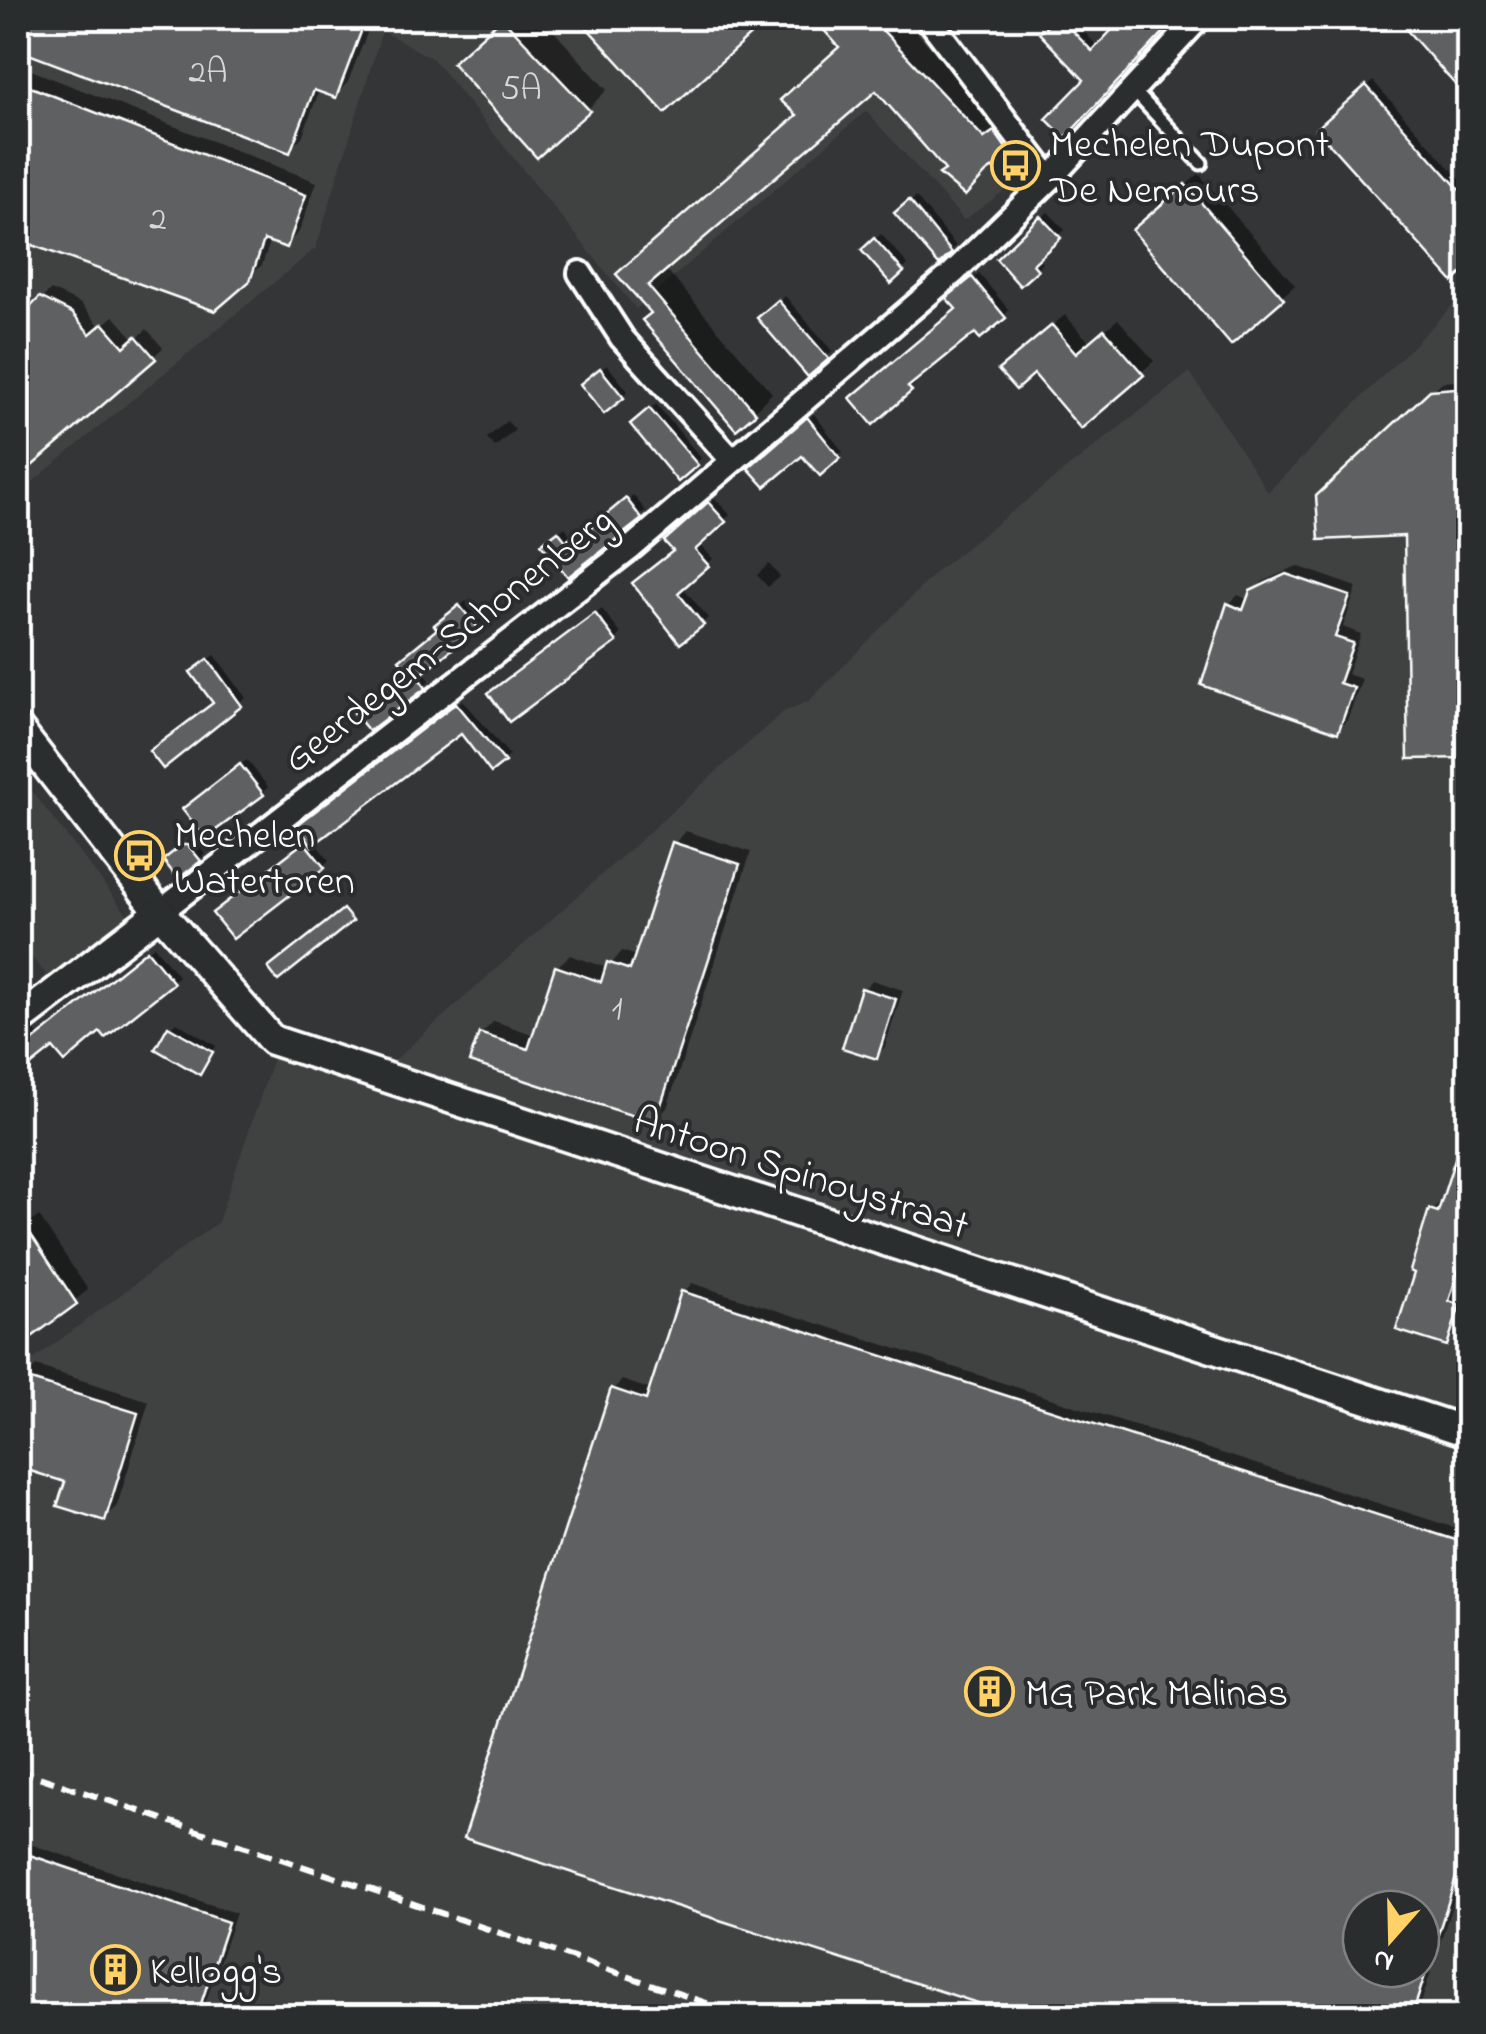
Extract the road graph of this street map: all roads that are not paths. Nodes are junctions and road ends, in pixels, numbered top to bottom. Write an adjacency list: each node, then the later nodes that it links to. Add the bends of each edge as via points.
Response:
1 (928, 18): 5 (street)
2 (1199, 18): 3 (street, Geerdegem-Schonenberg)
3 (1134, 90): 4 (lane); 5 (street, Geerdegem-Schonenberg)
4 (1201, 163)
5 (1050, 179): 7 (street, Geerdegem-Schonenberg, via 952,273)
6 (580, 273): 7 (street, via 622,338)
7 (732, 460): 9 (street, Geerdegem-Schonenberg, via 632,547)
8 (18, 729): 9 (street, Antoon Spinoystraat)
9 (160, 912): 10 (street, Geerdegem-Schonenberg); 11 (street, Antoon Spinoystraat, via 272,1040)
10 (18, 1021)
11 (1468, 1432)

